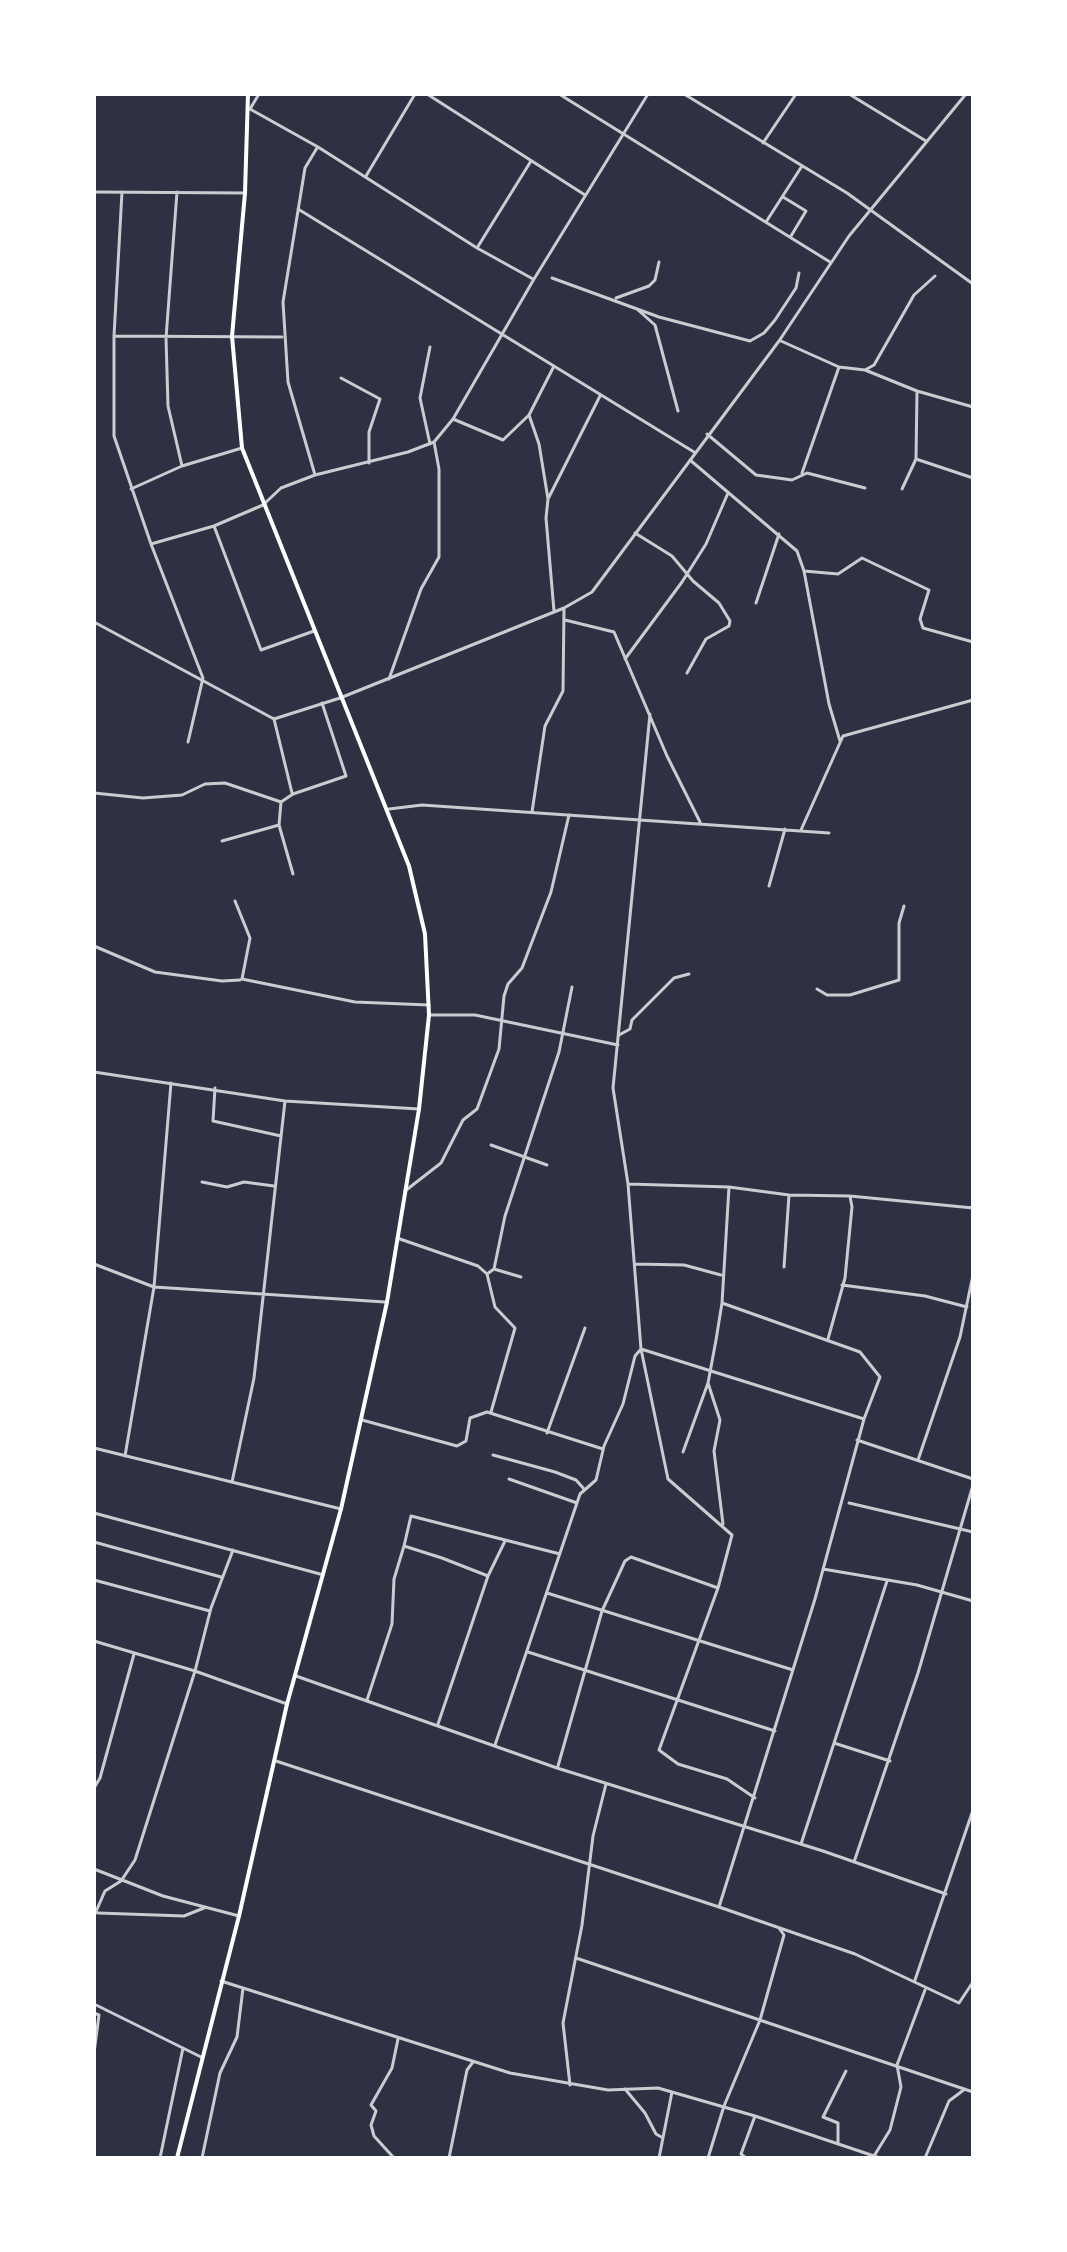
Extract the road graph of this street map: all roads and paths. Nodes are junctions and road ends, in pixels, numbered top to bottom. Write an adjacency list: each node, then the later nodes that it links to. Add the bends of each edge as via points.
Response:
1 (248, 94): 11 (highway)
2 (259, 94): 11 (street)
3 (415, 94): 18 (street)
4 (427, 94): 16 (street)
5 (559, 94): 12 (street)
6 (648, 94): 12 (street)
7 (684, 94): 14 (street)
8 (796, 94): 14 (street)
9 (849, 94): 13 (street)
10 (966, 94): 13 (street)
11 (250, 109): 15 (street); 22 (highway)
12 (625, 134): 23 (street); 27 (street)
13 (926, 141): 26 (street)
14 (763, 143): 17 (street)
15 (318, 147): 18 (street); 25 (street, via 305,168)
16 (531, 161): 23 (street); 29 (street)
17 (802, 166): 24 (street); 26 (street)
18 (366, 176): 29 (street)
19 (94, 192): 20 (street)
20 (122, 192): 21 (street); 39 (street)
21 (177, 192): 22 (street); 43 (street)
22 (245, 193): 40 (highway)
23 (585, 195): 35 (street)
24 (783, 197): 27 (street); 28 (street, via 806,211)
25 (298, 209): 41 (street); 42 (street, via 283,302)
26 (870, 209): 31 (street); 36 (street)
27 (766, 222): 28 (street)
28 (790, 237): 31 (street)
29 (477, 248): 35 (street)
30 (659, 262): 37 (street, via 649,286)
31 (830, 262): 44 (street)
32 (799, 273): 38 (street, via 796,288 775,320 750,341)
33 (935, 276): 48 (street, via 914,295 874,365)
34 (552, 278): 37 (street)
35 (534, 279): 41 (street)
36 (973, 284)
37 (612, 299): 38 (street)
38 (636, 307): 53 (street, via 655,325)
39 (114, 336): 43 (street); 68 (street, via 114,436)
40 (232, 336): 42 (street); 43 (street); 58 (highway)
41 (500, 336): 47 (street); 55 (street)
42 (283, 337): 65 (street, via 288,382)
43 (166, 338): 63 (street, via 168,406)
44 (779, 341): 46 (street); 56 (street)
45 (430, 347): 57 (street, via 420,398)
46 (839, 367): 48 (street); 64 (street)
47 (553, 368): 51 (street); 54 (street)
48 (865, 370): 50 (street)
49 (341, 378): 62 (street, via 380,399 369,432)
50 (917, 391): 52 (street); 61 (street)
51 (600, 396): 59 (street); 71 (street)
52 (973, 407)
53 (678, 411)
54 (529, 415): 55 (street, via 503,440); 71 (street)
55 (453, 419): 57 (street)
56 (707, 434): 59 (street); 64 (street, via 756,475 792,480)
57 (432, 443): 62 (street); 89 (street, via 439,469 439,557 421,589)
58 (242, 448): 63 (street); 72 (highway)
59 (694, 452): 60 (street)
60 (689, 459): 70 (street); 74 (street)
61 (916, 459): 66 (street); 69 (street)
62 (369, 463): 65 (street)
63 (182, 466): 68 (street)
64 (801, 474): 67 (street)
65 (315, 475): 72 (street, via 281,488)
66 (973, 478)
67 (865, 488)
68 (131, 489): 76 (street)
69 (902, 489)
70 (728, 493): 75 (street); 78 (street)
71 (548, 499): 81 (street)
72 (263, 505): 73 (street); 84 (highway)
73 (214, 526): 76 (street); 84 (street, via 261,650)
74 (635, 533): 78 (street, via 672,556); 80 (street, via 592,592)
75 (779, 534): 77 (street, via 797,551); 79 (street)
76 (151, 544): 88 (street)
77 (804, 571): 85 (street, via 838,574 862,558 929,590 920,619 923,628); 95 (street)
78 (686, 574): 86 (street); 87 (street, via 719,603 730,624 706,639)
79 (756, 603)
80 (564, 608): 81 (street); 82 (street)
81 (554, 611): 89 (street)
82 (565, 620): 86 (street, via 611,629); 101 (street, via 563,691 545,726)
83 (94, 622): 88 (street)
84 (314, 631): 90 (highway)
85 (973, 642)
86 (624, 660): 93 (street)
87 (687, 673)
88 (203, 678): 94 (street); 96 (street)
89 (389, 679): 90 (street)
90 (340, 698): 92 (street); 100 (highway)
91 (973, 700): 95 (street, via 869,727)
92 (322, 703): 94 (street); 98 (street, via 346,776)
93 (650, 714): 103 (street); 104 (street)
94 (274, 719): 98 (street)
95 (840, 741): 107 (street)
96 (188, 742)
97 (94, 793): 99 (street, via 143,798 182,795 205,784 225,783)
98 (293, 794): 99 (street)
99 (281, 802): 105 (street)
100 (389, 809): 101 (street, via 422,805); 119 (highway, via 425,934)
101 (532, 812): 102 (street)
102 (569, 814): 103 (street); 121 (street, via 551,892 522,968 508,984)
103 (641, 819): 104 (street); 123 (street)
104 (700, 822): 106 (street)
105 (279, 825): 109 (street); 110 (street)
106 (785, 829): 107 (street); 111 (street)
107 (801, 830): 108 (street)
108 (829, 833)
109 (222, 841)
110 (293, 874)
111 (769, 886)
112 (235, 901): 116 (street, via 250,938)
113 (904, 906): 118 (street, via 899,980 850,995 827,995)
114 (94, 946): 116 (street, via 155,972)
115 (689, 974): 123 (street, via 674,978)
116 (242, 979): 119 (street, via 355,1002)
117 (572, 987): 122 (street)
118 (817, 989)
119 (429, 1005): 120 (highway)
120 (429, 1015): 121 (street); 129 (highway)
121 (502, 1019): 122 (street); 138 (street, via 499,1049 477,1109 463,1120 441,1163)
122 (562, 1033): 124 (street); 132 (street)
123 (619, 1035): 124 (street)
124 (618, 1045): 135 (street, via 613,1088)
125 (94, 1072): 126 (street)
126 (171, 1083): 127 (street); 152 (street)
127 (215, 1088): 128 (street); 130 (street, via 213,1121)
128 (285, 1101): 129 (street); 130 (street)
129 (419, 1109): 138 (highway)
130 (281, 1136): 136 (street)
131 (491, 1145): 132 (street)
132 (525, 1157): 133 (street); 146 (street)
133 (547, 1165)
134 (202, 1182): 136 (street)
135 (628, 1184): 137 (street); 144 (street)
136 (274, 1186): 153 (street)
137 (729, 1187): 139 (street); 148 (street)
138 (405, 1191): 142 (highway)
139 (789, 1195): 140 (street); 145 (street)
140 (850, 1196): 141 (street); 151 (street)
141 (973, 1208)
142 (397, 1238): 147 (street, via 478,1266); 154 (highway)
143 (94, 1264): 152 (street)
144 (635, 1264): 148 (street, via 684,1265); 159 (street)
145 (784, 1267)
146 (494, 1269): 147 (street); 150 (street)
147 (487, 1274): 162 (street, via 495,1307 515,1328)
148 (721, 1275): 155 (street)
149 (973, 1275): 156 (street)
150 (521, 1277)
151 (842, 1285): 156 (street); 158 (street)
152 (154, 1287): 153 (street); 171 (street)
153 (261, 1293): 154 (street); 175 (street, via 254,1378)
154 (387, 1302): 163 (highway)
155 (722, 1303): 158 (street); 160 (street)
156 (967, 1307): 172 (street)
157 (585, 1328): 165 (street)
158 (828, 1339): 164 (street, via 860,1352 880,1377)
159 (641, 1349): 160 (street); 168 (street); 182 (street, via 668,1479)
160 (709, 1369): 161 (street); 164 (street)
161 (708, 1383): 169 (street); 182 (street, via 720,1420 714,1451)
162 (491, 1413): 163 (street, via 470,1418 466,1441 457,1446); 165 (street)
163 (361, 1419): 180 (highway)
164 (864, 1419): 166 (street)
165 (547, 1433): 168 (street)
166 (857, 1440): 172 (street); 190 (street)
167 (94, 1448): 171 (street)
168 (603, 1449): 177 (street, via 596,1480)
169 (683, 1452)
170 (493, 1455): 177 (street, via 555,1472)
171 (125, 1456): 175 (street)
172 (918, 1460): 174 (street)
173 (509, 1479): 178 (street)
174 (973, 1479)
175 (232, 1482): 180 (street)
176 (973, 1485): 183 (street)
177 (584, 1489): 178 (street)
178 (577, 1503): 189 (street)
179 (849, 1503): 183 (street)
180 (341, 1509): 191 (highway)
181 (94, 1513): 188 (street)
182 (723, 1526): 196 (street, via 732,1535)
183 (960, 1529): 184 (street); 197 (street)
184 (973, 1532)
185 (505, 1541): 187 (street, via 411,1516); 189 (street); 192 (street)
186 (94, 1542): 193 (street)
187 (404, 1546): 192 (street); 210 (street, via 394,1579 392,1624)
188 (233, 1550): 191 (street); 193 (street)
189 (560, 1554): 198 (street)
190 (823, 1569): 195 (street); 206 (street)
191 (320, 1574): 209 (highway)
192 (488, 1576): 213 (street)
193 (222, 1578): 200 (street)
194 (94, 1580): 200 (street)
195 (887, 1581): 197 (street); 215 (street)
196 (718, 1588): 201 (street, via 629,1558); 202 (street)
197 (943, 1592): 199 (street); 218 (street)
198 (547, 1593): 201 (street); 204 (street)
199 (973, 1601)
200 (210, 1611): 207 (street)
201 (602, 1611): 202 (street); 208 (street)
202 (697, 1640): 206 (street); 211 (street)
203 (94, 1641): 205 (street)
204 (528, 1652): 208 (street); 216 (street)
205 (134, 1654): 207 (street); 221 (street)
206 (793, 1670): 214 (street)
207 (195, 1671): 212 (street); 229 (street, via 135,1860)
208 (585, 1671): 211 (street); 219 (street)
209 (296, 1676): 210 (street); 212 (highway)
210 (367, 1700): 213 (street)
211 (676, 1700): 214 (street); 222 (street, via 659,1753 727,1779)
212 (287, 1704): 217 (highway)
213 (437, 1725): 216 (street)
214 (775, 1731): 222 (street)
215 (834, 1743): 218 (street); 225 (street)
216 (495, 1745): 219 (street)
217 (276, 1761): 227 (street); 234 (highway)
218 (890, 1761): 226 (street)
219 (557, 1768): 220 (street)
220 (606, 1784): 224 (street); 227 (street)
221 (94, 1788)
222 (755, 1798): 224 (street)
223 (973, 1810): 230 (street)
224 (746, 1827): 225 (street); 232 (street)
225 (801, 1844): 226 (street)
226 (854, 1862): 230 (street)
227 (591, 1867): 232 (street); 236 (street)
228 (94, 1869): 229 (street)
229 (121, 1881): 231 (street); 233 (street, via 105,1891)
230 (946, 1894): 237 (street)
231 (206, 1907): 233 (street, via 184,1916); 234 (street)
232 (719, 1907): 235 (street)
233 (95, 1914)
234 (239, 1916): 238 (highway)
235 (778, 1926): 237 (street); 244 (street, via 784,1935)
236 (576, 1958): 244 (street); 252 (street, via 563,2023)
237 (915, 1980): 241 (street)
238 (221, 1981): 240 (street); 248 (highway)
239 (973, 1982): 241 (street, via 959,2003)
240 (243, 1988): 245 (street); 264 (street, via 237,2037 220,2073)
241 (925, 1990): 250 (street)
242 (94, 2004): 246 (street)
243 (94, 2013): 247 (street, via 99,2015)
244 (760, 2020): 250 (street); 257 (street)
245 (398, 2038): 249 (street); 265 (street, via 392,2068 371,2105 376,2111 374,2136)
246 (183, 2048): 248 (street); 262 (street)
247 (94, 2053)
248 (201, 2057): 263 (highway)
249 (473, 2062): 252 (street); 266 (street)
250 (897, 2065): 254 (street); 261 (street, via 901,2087 895,2112)
251 (846, 2071): 260 (street, via 823,2117 838,2123)
252 (570, 2085): 253 (street)
253 (625, 2089): 255 (street); 259 (street)
254 (965, 2089): 256 (street); 271 (street, via 949,2101)
255 (672, 2092): 257 (street); 259 (street)
256 (973, 2092)
257 (724, 2106): 258 (street); 268 (street)
258 (755, 2116): 260 (street); 269 (street, via 741,2154)
259 (663, 2138): 267 (street)
260 (838, 2143): 261 (street)
261 (874, 2156): 270 (street)
262 (160, 2158)
263 (177, 2158)
264 (202, 2158)
265 (394, 2158)
266 (449, 2158)
267 (659, 2158)
268 (708, 2158)
269 (746, 2158)
270 (880, 2158)
271 (925, 2158)

